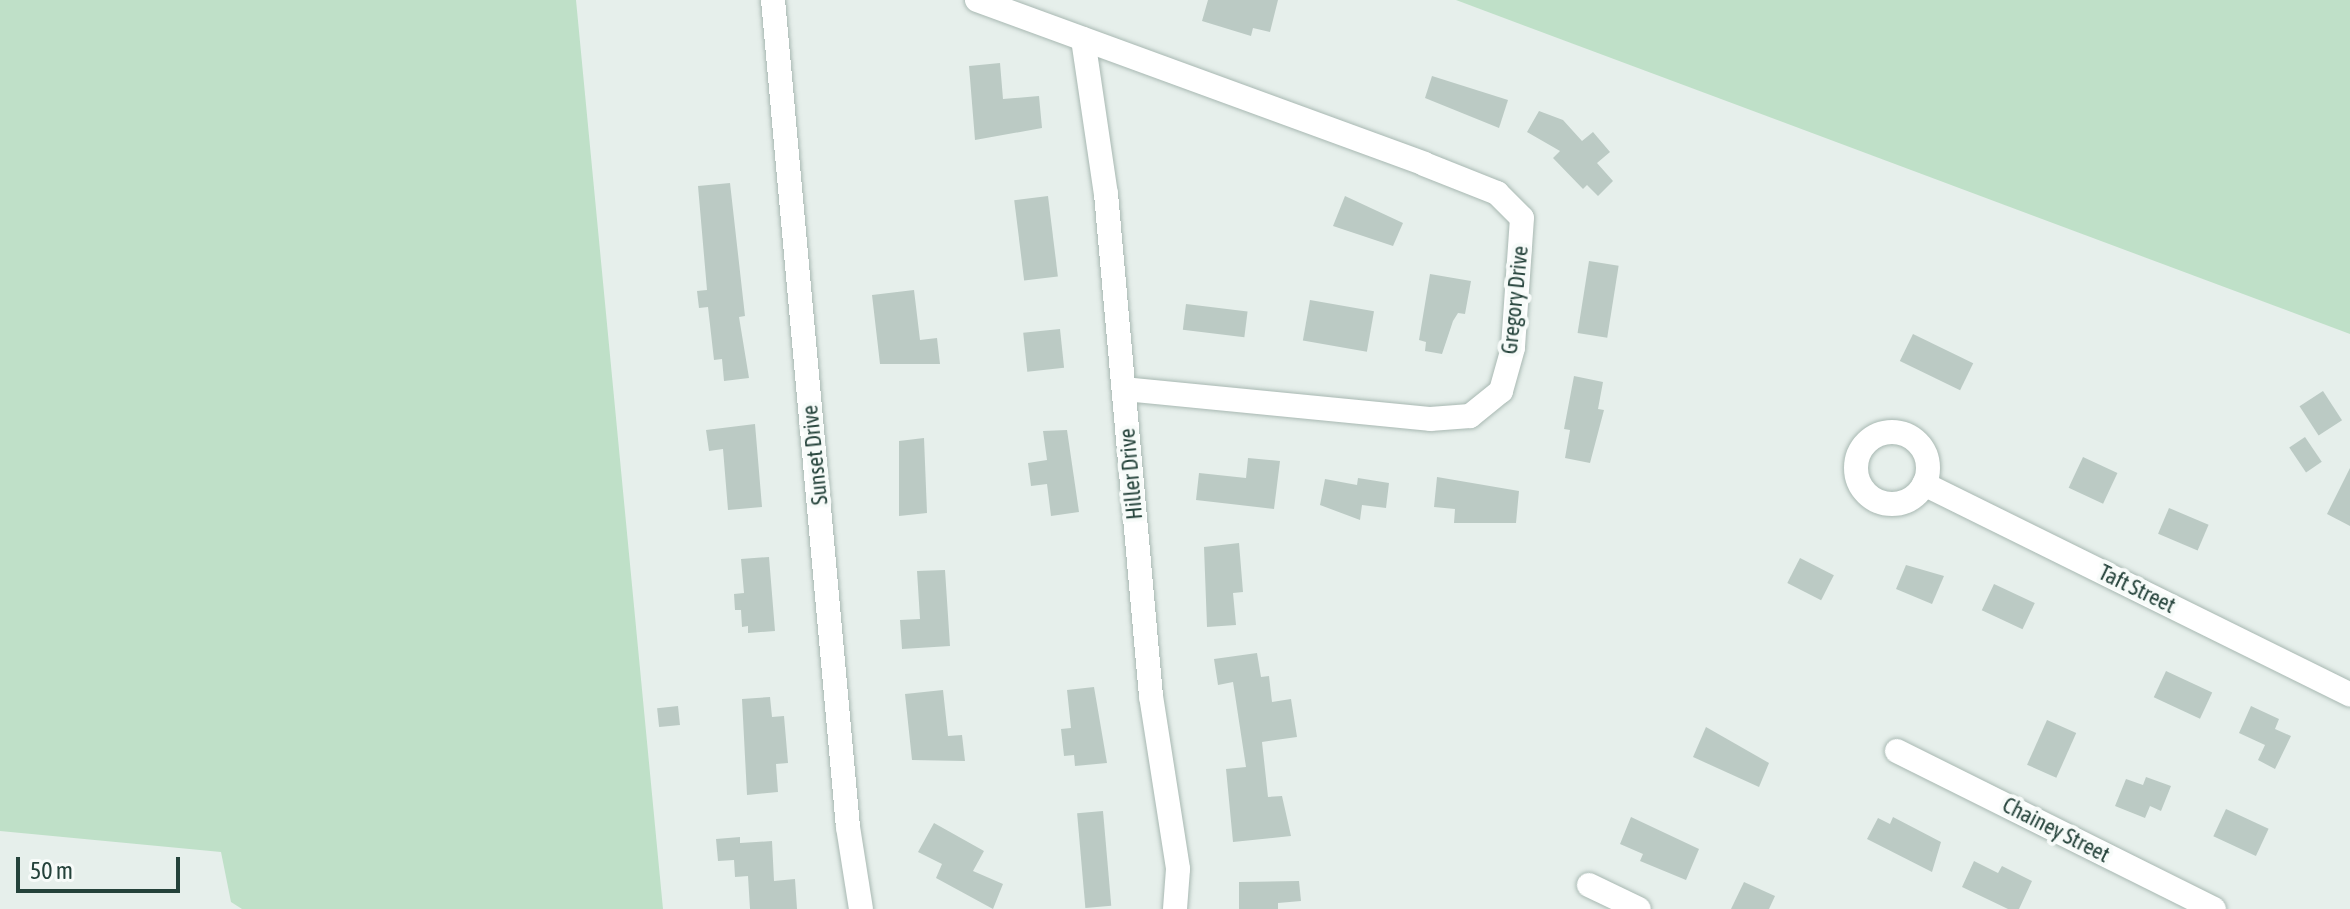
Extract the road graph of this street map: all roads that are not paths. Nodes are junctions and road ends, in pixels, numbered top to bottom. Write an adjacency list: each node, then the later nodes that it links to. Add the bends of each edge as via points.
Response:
1 (773, 0): 9 (street, Sunset Drive, via 848,827)
2 (977, 0): 3 (street, Gregory Drive)
3 (1083, 39): 4 (street, Hiller Drive, via 1106,194); 4 (street, Gregory Drive, via 1497,193 1522,218 1513,348 1501,391 1470,416 1430,419)
4 (1124, 389): 10 (street, Hiller Drive, via 1151,696 1178,869)
5 (1924, 484): 6 (street, Taft Street)
6 (2350, 695)
7 (1897, 751): 12 (street, Chainey Street)
8 (1589, 885): 11 (street)
9 (861, 909)
10 (1175, 909)
11 (1639, 909)
12 (2214, 909)

